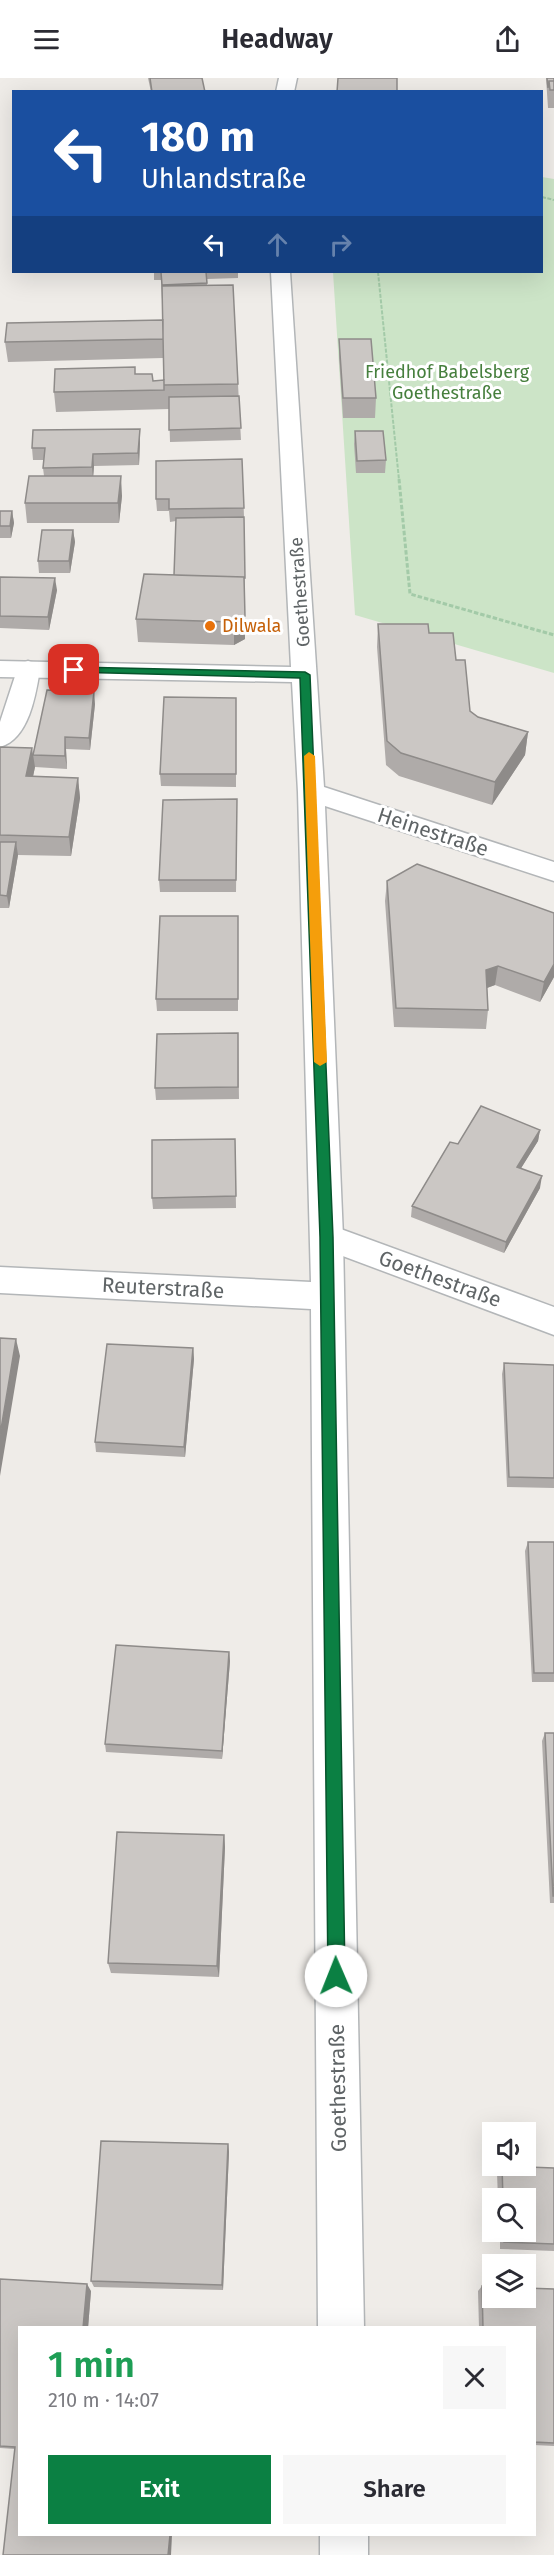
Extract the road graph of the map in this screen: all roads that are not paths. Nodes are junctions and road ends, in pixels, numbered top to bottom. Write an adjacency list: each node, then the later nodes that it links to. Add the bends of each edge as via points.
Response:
1 (280, 273): 4 (street, Goethestraße)
2 (0, 669): 3 (street)
3 (28, 669): 4 (street); 5 (street, via 17,713)
4 (305, 675): 6 (street, Goethestraße)
5 (0, 739)
6 (311, 792): 7 (street, Heinestraße); 8 (street, Goethestraße)
7 (554, 872)
8 (327, 1237): 10 (street, Goethestraße); 11 (street, Goethestraße)
9 (0, 1280): 10 (street, Reuterstraße)
10 (327, 1296): 12 (street, Goethestraße)
11 (554, 1321)
12 (341, 2326)
13 (344, 2536): 14 (street)
14 (344, 2555)

